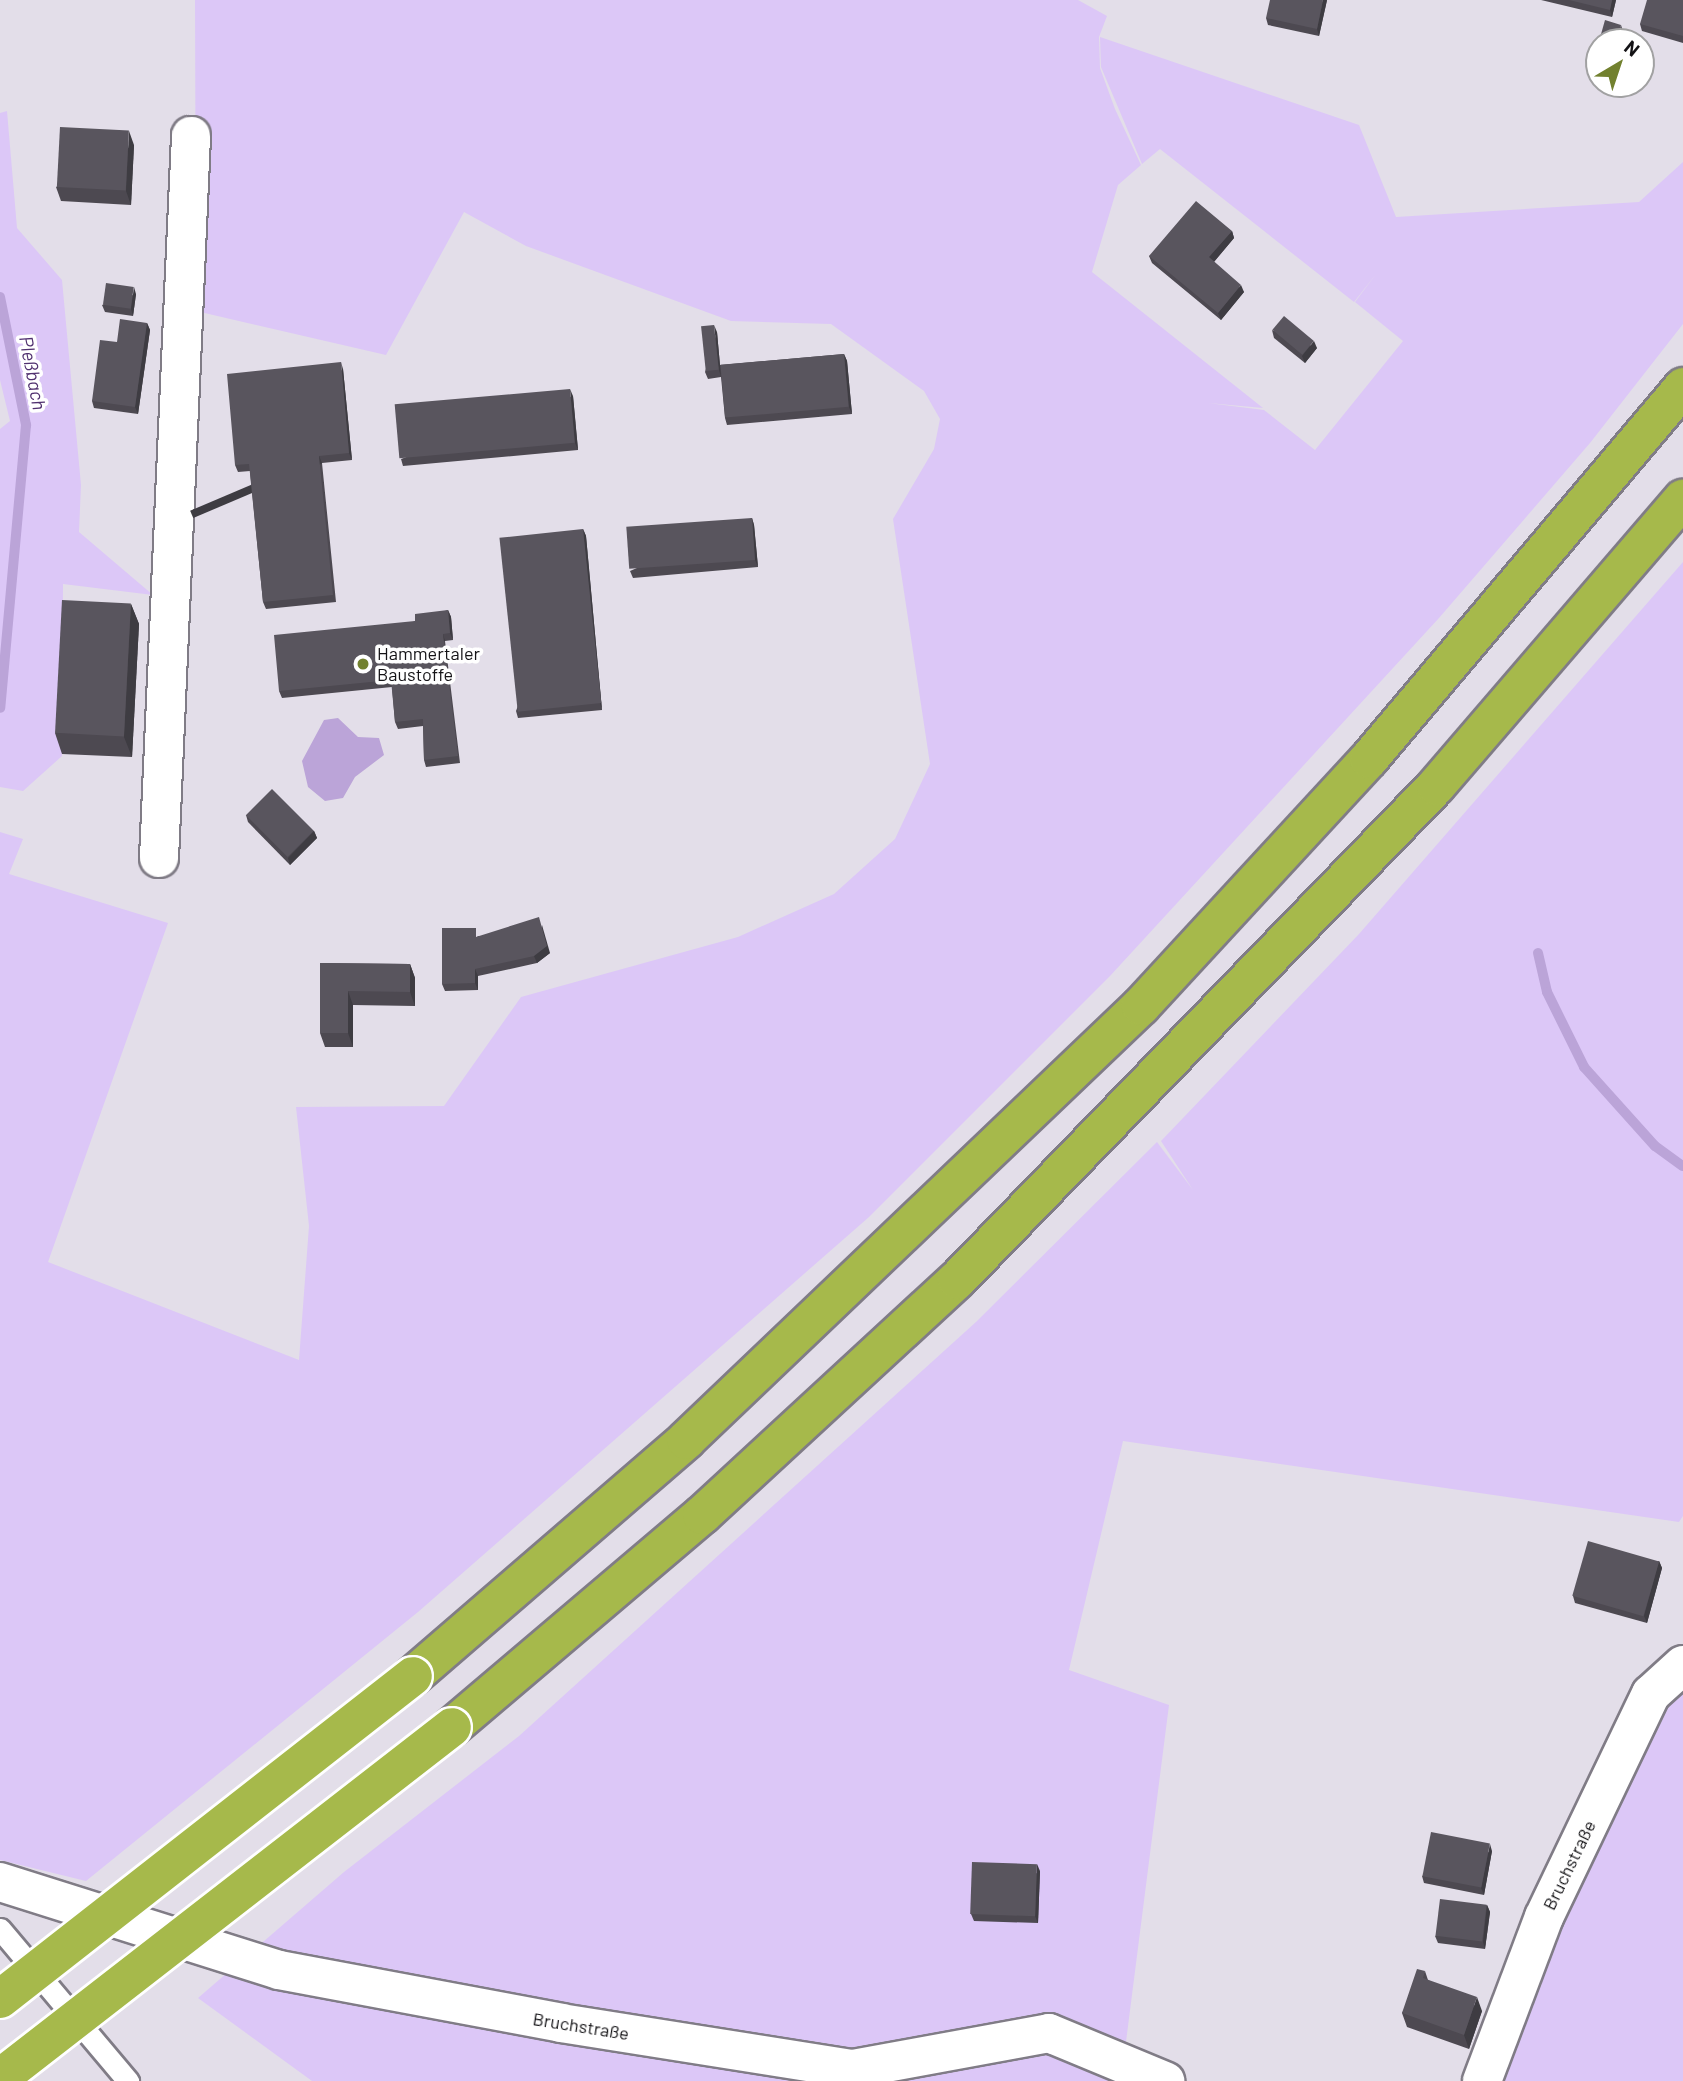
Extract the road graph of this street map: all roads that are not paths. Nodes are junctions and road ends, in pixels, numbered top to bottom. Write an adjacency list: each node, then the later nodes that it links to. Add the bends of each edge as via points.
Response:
1 (191, 136): 4 (street)
2 (1683, 387): 8 (highway, bridge, via 1369,759 1140,1006 686,1440 413,1676)
3 (1683, 499): 10 (highway, bridge, via 1436,786 957,1280 702,1515 452,1727)
4 (159, 858)
5 (1683, 1665): 14 (street, Bruchstraße, via 1651,1694 1544,1917)
6 (0, 1882): 13 (street, Bruchstraße, via 279,1970 561,2024 853,2069 1049,2033)
7 (0, 1929): 12 (lane)
8 (0, 1999)
9 (0, 2069): 11 (lane)
10 (0, 2078)
11 (9, 2081)
12 (128, 2081)
13 (1165, 2081)
14 (1482, 2081)

